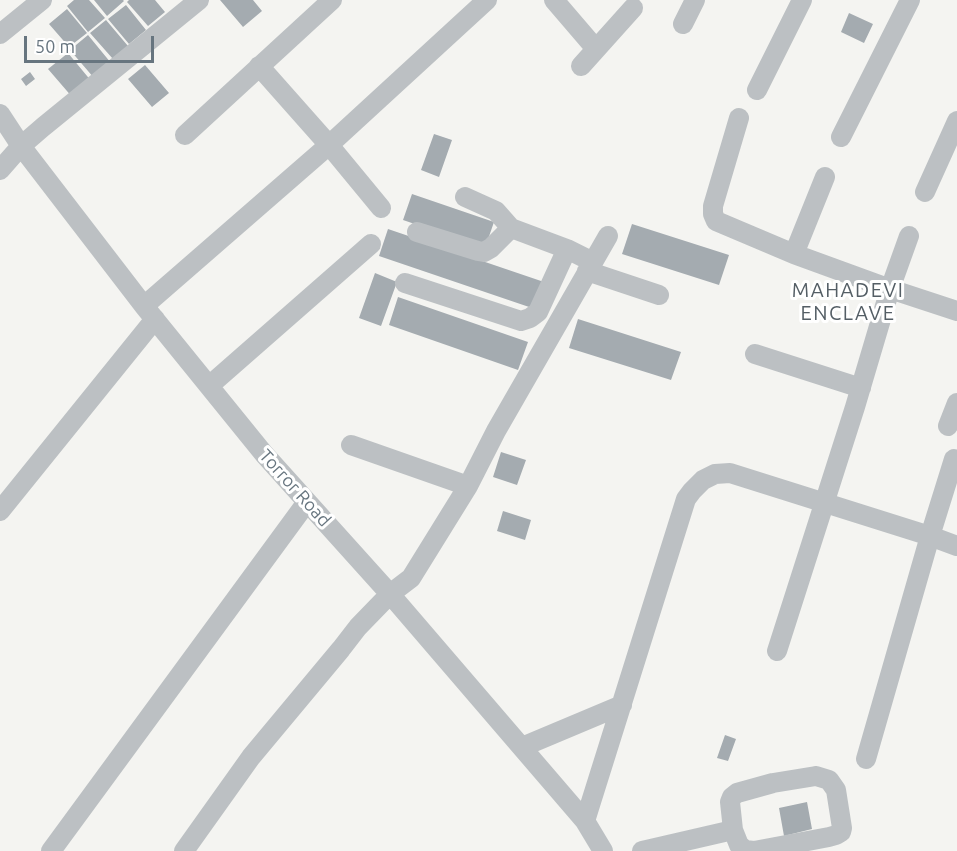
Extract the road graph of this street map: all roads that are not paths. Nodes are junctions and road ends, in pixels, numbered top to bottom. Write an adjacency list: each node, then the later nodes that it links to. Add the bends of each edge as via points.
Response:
1 (42, 0): 11 (street)
2 (332, 0): 13 (street)
3 (487, 0): 21 (street)
4 (554, 0): 12 (street)
5 (695, 0): 10 (street)
6 (802, 0): 15 (street)
7 (910, 0): 20 (street)
8 (195, 1): 22 (street)
9 (633, 8): 12 (street)
10 (683, 24)
11 (0, 34)
12 (596, 49): 14 (street)
13 (259, 66): 19 (street); 21 (street)
14 (581, 66)
15 (757, 90)
16 (0, 114): 22 (street, Torror Road)
17 (739, 118): 34 (street, via 713,214 723,225)
18 (957, 121): 25 (street)
19 (185, 135)
20 (842, 137)
21 (329, 145): 27 (street); 40 (street)
22 (21, 146): 23 (street); 40 (street, Torror Road)
23 (0, 170)
24 (825, 177): 34 (street)
25 (925, 192)
26 (465, 197): 28 (street, via 496,211)
27 (381, 208)
28 (511, 228): 29 (street, via 484,252); 33 (street)
29 (417, 232)
30 (608, 236): 35 (street)
31 (909, 236): 37 (street)
32 (370, 244): 42 (street)
33 (567, 249): 35 (street); 36 (street, via 538,312 521,321)
34 (794, 254): 37 (street)
35 (590, 267): 38 (street); 48 (street)
36 (405, 283)
37 (890, 289): 39 (street); 43 (street)
38 (659, 295)
39 (957, 311)
40 (149, 313): 42 (street, Torror Road); 51 (street)
41 (755, 354): 43 (street)
42 (209, 386): 49 (street, Torror Road)
43 (861, 388): 50 (street)
44 (957, 403): 45 (street)
45 (948, 426)
46 (351, 445): 48 (street)
47 (954, 459): 52 (street)
48 (468, 486): 54 (street, via 411,578)
49 (307, 502): 54 (street, Torror Road); 61 (street)
50 (824, 504): 52 (street); 55 (street); 56 (street, via 730,473 703,480 686,499)
51 (0, 511)
52 (930, 536): 53 (street); 58 (street)
53 (957, 546)
54 (390, 594): 57 (street, Torror Road); 62 (street, via 251,757)
55 (777, 651)
56 (622, 705): 57 (street); 59 (street)
57 (522, 747): 59 (street, Torror Road)
58 (866, 759)
59 (585, 821): 63 (street, Torror Road)
60 (733, 830): 60 (street, via 730,802 737,793 816,776 829,780 836,790 842,828 836,835 754,851 739,845); 64 (street)
61 (51, 851)
62 (184, 851)
63 (603, 851)
64 (642, 851)

